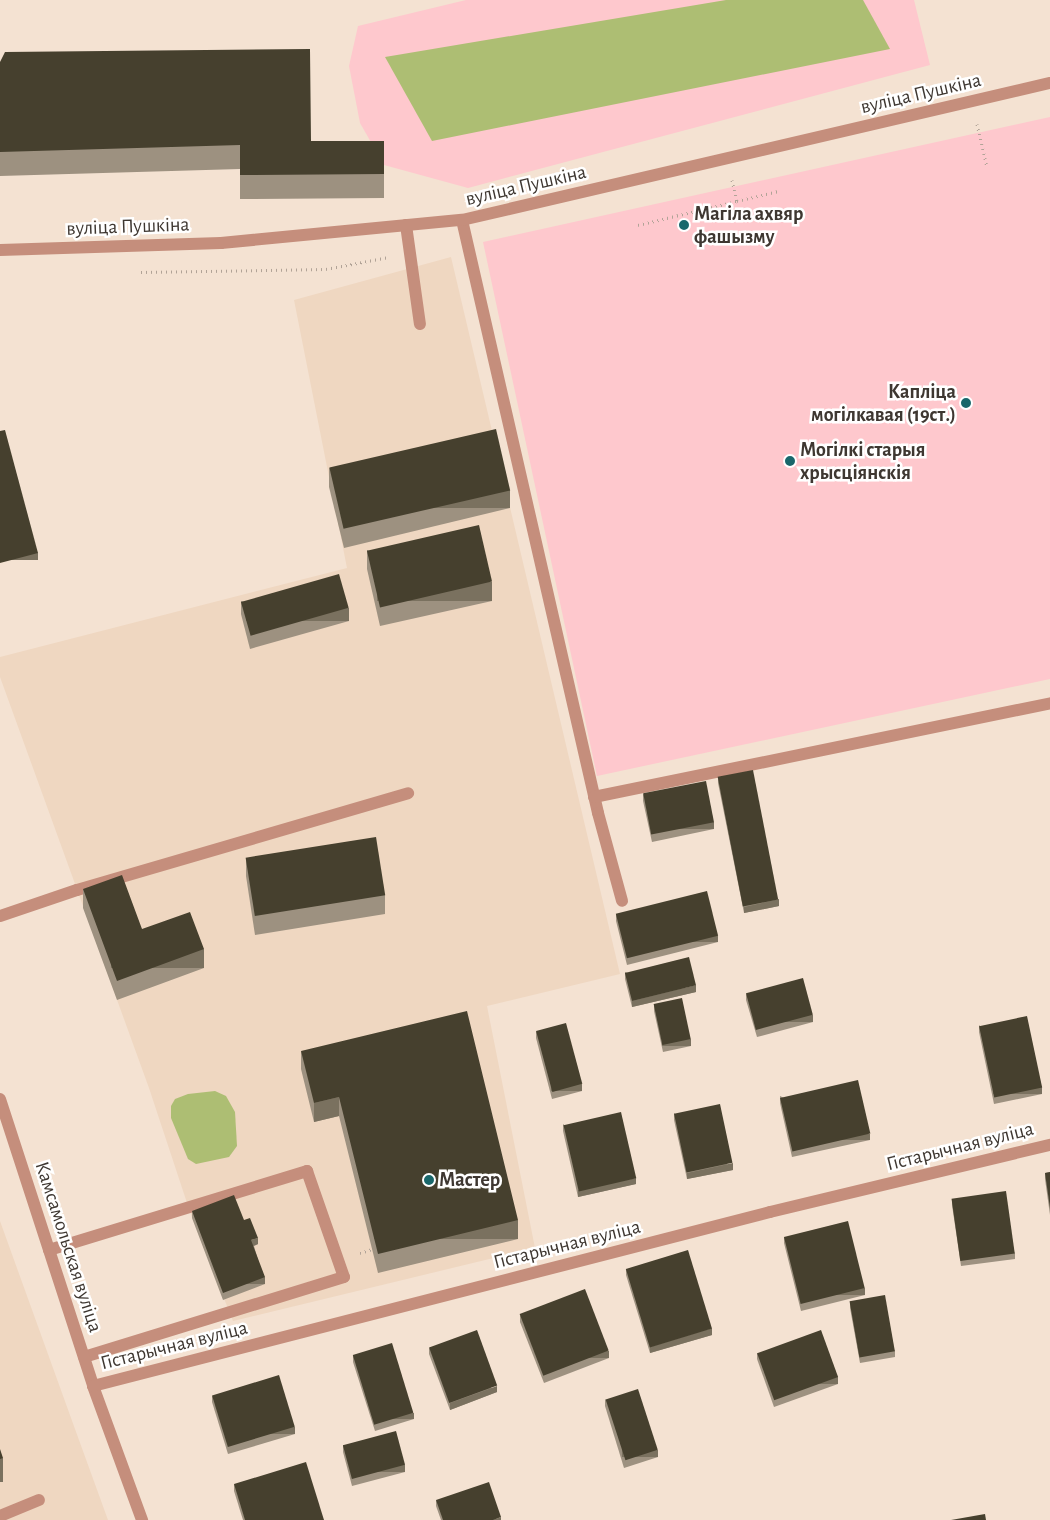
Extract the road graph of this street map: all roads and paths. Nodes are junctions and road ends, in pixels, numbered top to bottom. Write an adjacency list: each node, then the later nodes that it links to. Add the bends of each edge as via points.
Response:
1 (1050, 83): 7 (street, вуліца Пушкіна)
2 (977, 124): 3 (path)
3 (987, 167)
4 (732, 179): 6 (path)
5 (779, 191): 6 (path)
6 (737, 201): 8 (path)
7 (462, 220): 9 (street, вуліца Пушкіна); 14 (street)
8 (638, 224)
9 (406, 225): 10 (street, вуліца Пушкіна, via 221,243); 11 (street)
10 (0, 250)
11 (420, 324)
12 (1050, 703): 14 (street)
13 (408, 793): 16 (street, via 76,890)
14 (594, 797): 15 (street)
15 (622, 901)
16 (0, 916)
17 (0, 1099): 19 (street, Камсамольская вуліца)
18 (1050, 1145): 21 (street, Гістарычная вуліца, via 760,1215)
19 (49, 1250): 20 (street, Камсамольская вуліца); 20 (street, via 307,1171 344,1277)
20 (84, 1357): 21 (street, Камсамольская вуліца)
21 (93, 1386): 24 (street, Камсамольская вуліца)
22 (39, 1500): 23 (street)
23 (0, 1516)
24 (142, 1520)

